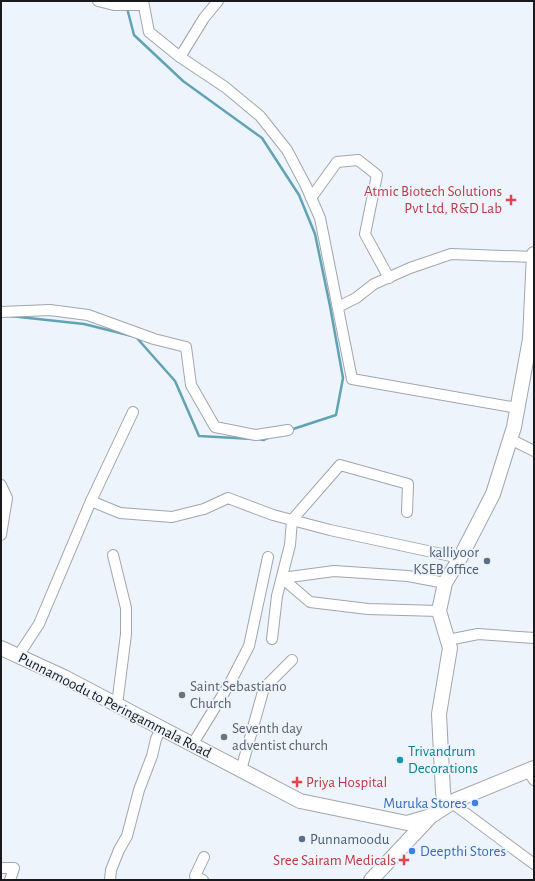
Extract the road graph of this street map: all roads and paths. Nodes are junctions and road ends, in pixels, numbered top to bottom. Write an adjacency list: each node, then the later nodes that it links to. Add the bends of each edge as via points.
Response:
1 (98, 1): 3 (street, via 114,5)
2 (218, 1): 4 (street, via 204,18)
3 (143, 3): 4 (street, via 149,32)
4 (180, 57): 5 (street, via 260,116 287,150)
5 (311, 198): 7 (street, via 337,162 358,160 377,175 365,234); 8 (street, via 320,218)
6 (534, 256): 7 (street, via 451,254); 10 (main road)
7 (389, 278): 8 (street, via 374,284 356,298)
8 (338, 307): 11 (street, via 352,379)
9 (1, 312): 13 (street, via 50,310 88,315 154,339 186,347 191,385 215,427 256,435)
10 (529, 375): 11 (main road)
11 (518, 408): 14 (main road)
12 (133, 412): 17 (street)
13 (288, 430)
14 (510, 439): 15 (street); 23 (main road, via 493,494)
15 (534, 451)
16 (1, 485): 20 (street, via 7,498)
17 (91, 501): 19 (street, via 120,513 172,517 204,509 228,498); 31 (street, via 39,624)
18 (407, 512): 19 (street, via 408,484 340,465)
19 (292, 520): 23 (street); 24 (street, via 290,545)
20 (1, 535)
21 (114, 555): 33 (street, via 126,608 126,634)
22 (268, 556): 35 (street, via 249,646)
23 (460, 558): 25 (main road)
24 (282, 578): 25 (street, via 334,571 408,576); 26 (street, via 310,602); 28 (street, via 277,596)
25 (445, 583): 26 (main road)
26 (439, 611): 29 (main road)
27 (534, 638): 29 (street, via 478,634)
28 (272, 639)
29 (448, 640): 38 (main road, via 450,648 439,714 443,792)
30 (1, 648): 31 (main road, Punnamoodu to Peringammala Road)
31 (18, 656): 33 (main road, Punnamoodu to Peringammala Road)
32 (292, 660): 36 (street, via 264,688)
33 (117, 705): 34 (main road, Punnamoodu to Peringammala Road)
34 (161, 728): 35 (main road, Punnamoodu to Peringammala Road); 44 (street, via 139,790 127,836 111,870)
35 (192, 745): 36 (main road, Punnamoodu to Peringammala Road)
36 (241, 770): 39 (main road, Punnamoodu to Peringammala Road, via 300,801 407,823)
37 (532, 773): 38 (main road)
38 (449, 804): 39 (main road); 41 (street)
39 (431, 816): 46 (main road)
40 (204, 857): 45 (street, via 195,876)
41 (534, 864)
42 (1, 868): 43 (street, via 14,868)
43 (10, 880)
44 (110, 880)
45 (203, 880)
46 (371, 880)

